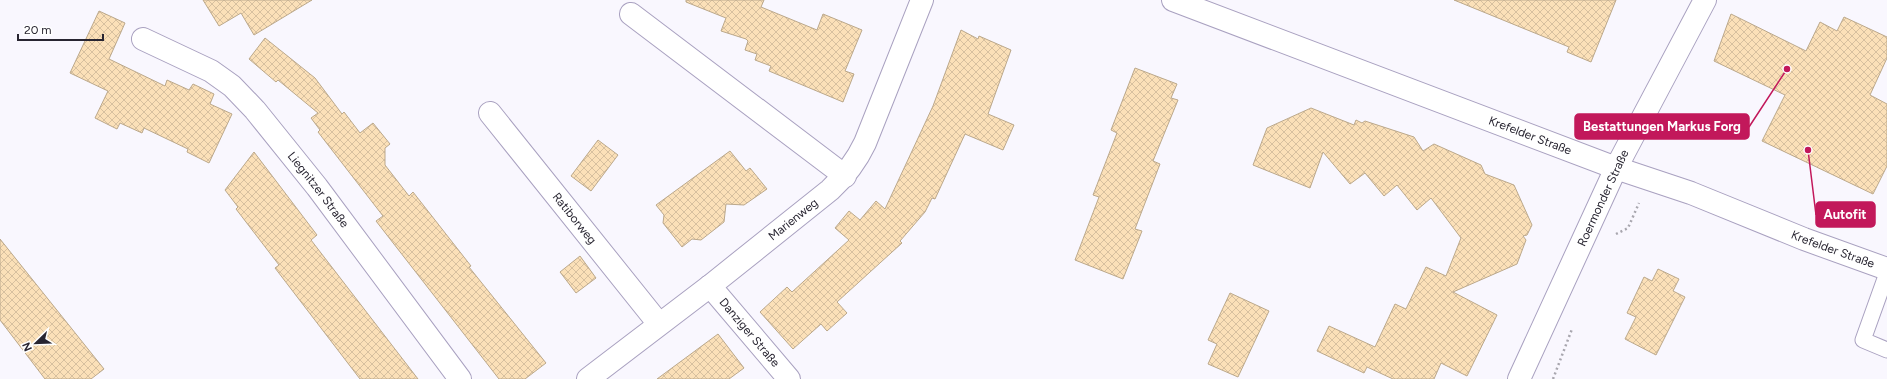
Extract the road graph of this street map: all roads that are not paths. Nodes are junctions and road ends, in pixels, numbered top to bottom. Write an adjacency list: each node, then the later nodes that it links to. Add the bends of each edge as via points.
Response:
1 (922, 0): 8 (street, Marienweg, via 865,143)
2 (1173, 0): 7 (street, Krefelder Straße)
3 (1705, 0): 7 (street, Roermonder Straße)
4 (631, 14): 8 (street)
5 (143, 39): 14 (street, Liegnitzer Straße, via 212,70 255,110 317,187)
6 (490, 113): 12 (street, Ratiborweg)
7 (1616, 168): 9 (street, Krefelder Straße, via 1691,193 1804,239); 17 (street, Roermonder Straße)
8 (845, 176): 11 (street, Marienweg)
9 (1887, 269)
10 (1887, 273): 13 (lane, via 1863,340)
11 (710, 286): 12 (street, Marienweg); 16 (street, Danziger Straße)
12 (659, 324): 15 (street, Marienweg)
13 (1887, 350)
14 (460, 379)
15 (588, 379)
16 (789, 379)
17 (1519, 379)

